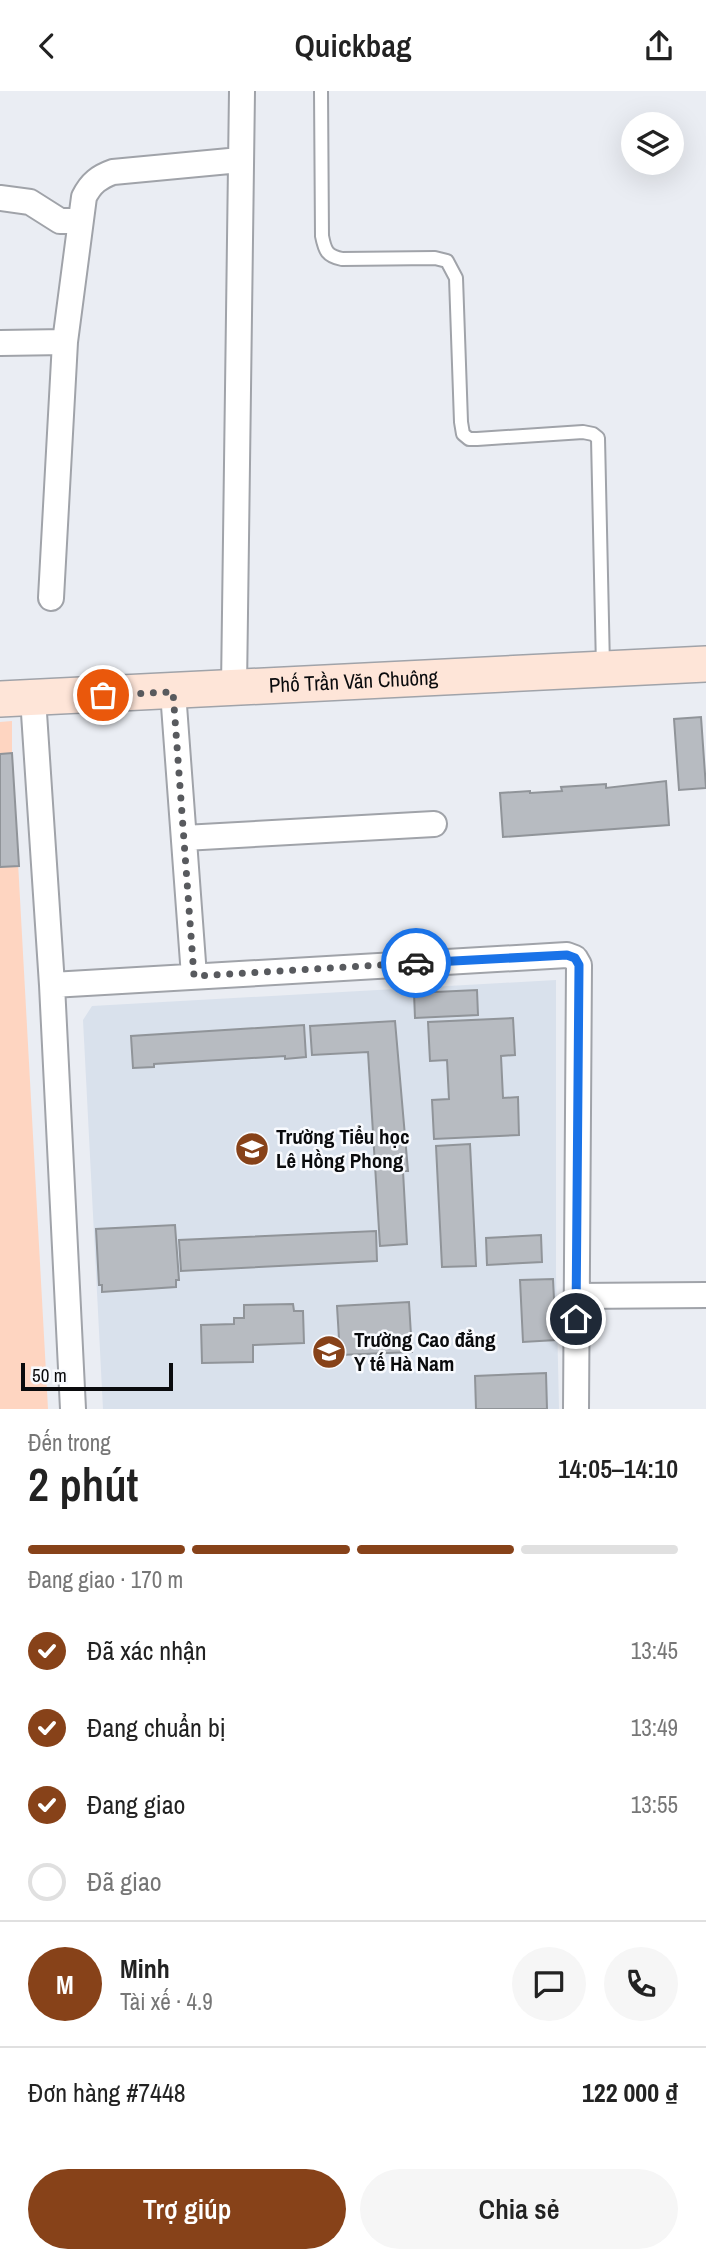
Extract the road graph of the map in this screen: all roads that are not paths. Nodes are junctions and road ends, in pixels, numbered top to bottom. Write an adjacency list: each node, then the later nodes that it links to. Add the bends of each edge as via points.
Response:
1 (242, 91): 3 (street)
2 (321, 91): 10 (lane, via 324,250 331,257 342,258 447,261 456,278 463,433 469,439 583,432 598,438)
3 (240, 160): 5 (street, via 100,176 83,197); 11 (street)
4 (0, 198): 5 (street, via 30,202 60,221)
5 (80, 221): 6 (street)
6 (65, 342): 7 (street); 8 (street)
7 (0, 343)
8 (51, 598)
9 (706, 664): 10 (street, Phố Trần Văn Chuông)
10 (603, 668): 11 (street, Phố Trần Văn Chuông)
11 (234, 688): 12 (street, Phố Trần Văn Chuông)
12 (173, 692): 13 (street, Phố Trần Văn Chuông); 15 (street)
13 (16, 699): 17 (street)
14 (434, 824): 15 (street)
15 (184, 838): 16 (street)
16 (194, 976): 17 (street); 19 (street, via 575,958 579,965)
17 (52, 985): 20 (street)
18 (706, 1295): 19 (street)
19 (576, 1296): 21 (street)
20 (73, 1409)
21 (576, 1409)

